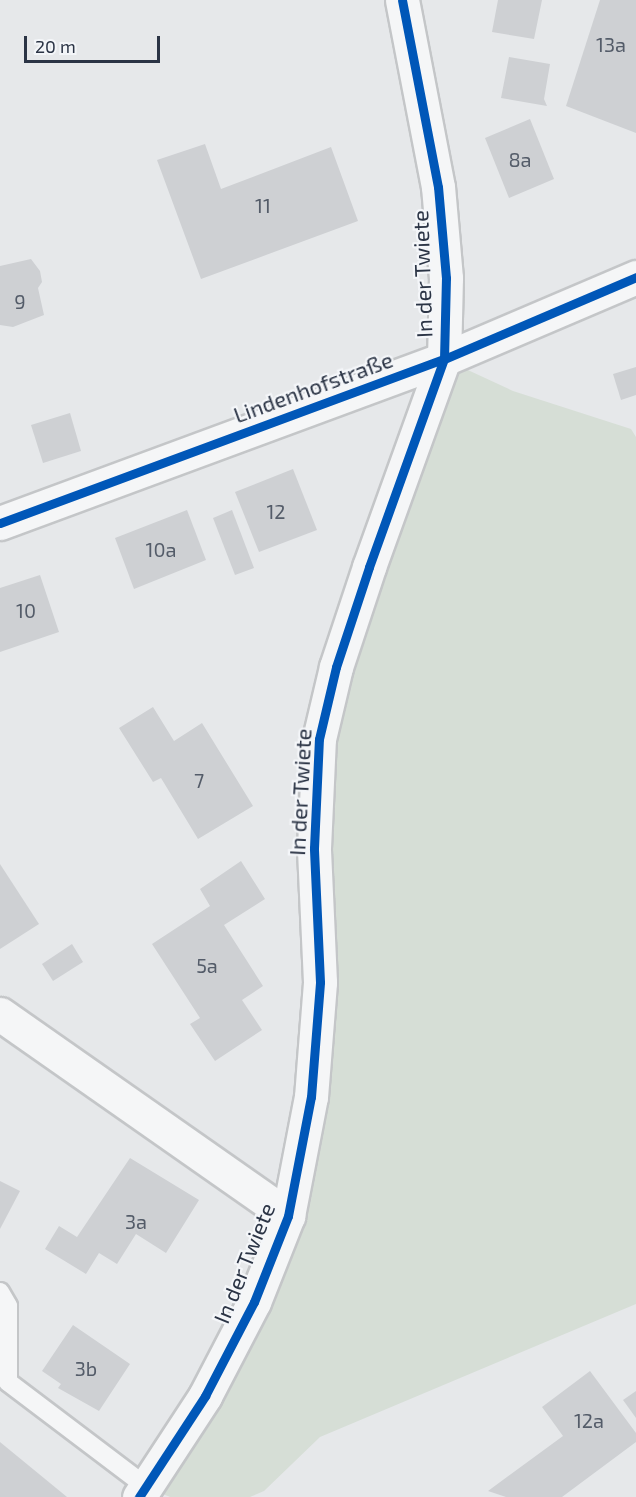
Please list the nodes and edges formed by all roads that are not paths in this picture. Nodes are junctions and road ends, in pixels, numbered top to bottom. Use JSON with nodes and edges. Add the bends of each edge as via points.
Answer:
{"nodes":[{"id":1,"x":402,"y":0,"type":"edge"},
{"id":2,"x":636,"y":277,"type":"edge"},
{"id":3,"x":444,"y":359,"type":"junction"},
{"id":4,"x":0,"y":523,"type":"edge"},
{"id":5,"x":0,"y":1014,"type":"edge"},
{"id":6,"x":288,"y":1216,"type":"junction"},
{"id":7,"x":0,"y":1292,"type":"edge"},
{"id":8,"x":143,"y":1492,"type":"edge"}],
"edges":[{"from":1,"to":3,"type":"street","name":"In der Twiete","via":[[438,187],[446,278]]},
{"from":2,"to":3,"type":"street","name":"Lindenhofstraße"},
{"from":3,"to":4,"type":"street","name":"Lindenhofstraße"},
{"from":3,"to":6,"type":"street","name":"In der Twiete","via":[[336,667],[319,739],[314,848],[320,982],[311,1097]]},
{"from":5,"to":6,"type":"street","name":"In der Twiete"},
{"from":6,"to":8,"type":"street","name":"In der Twiete","via":[[249,1313],[205,1396]]},
{"from":7,"to":8,"type":"lane","via":[[8,1305],[8,1382]]}]}
